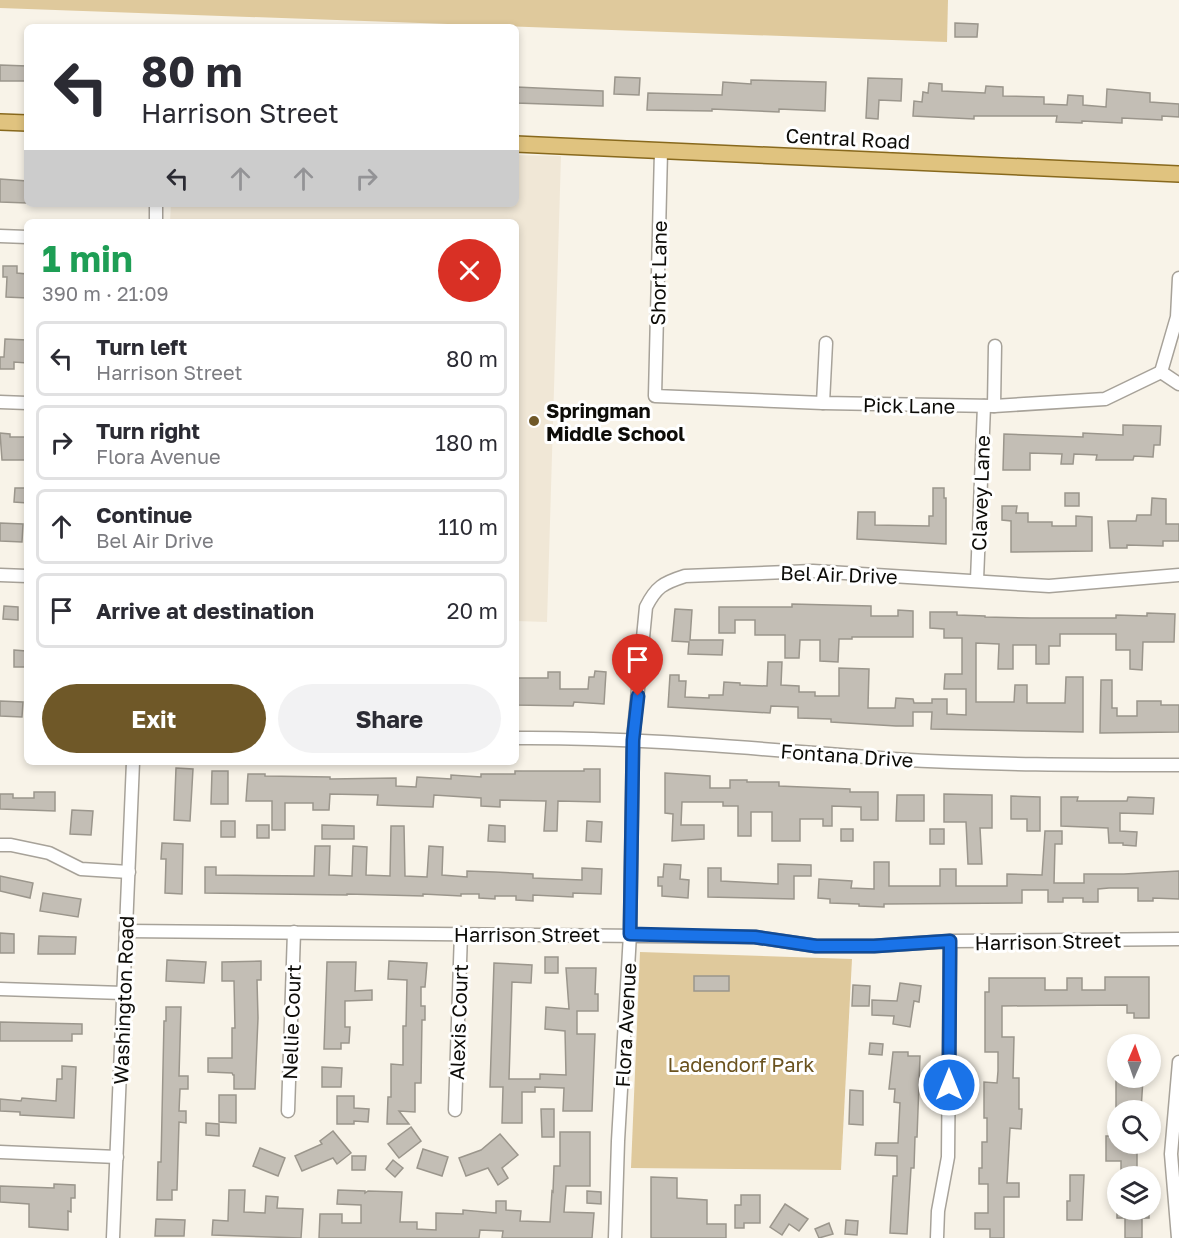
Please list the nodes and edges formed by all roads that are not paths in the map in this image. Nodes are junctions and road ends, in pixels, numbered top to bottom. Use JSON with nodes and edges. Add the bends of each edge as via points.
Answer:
{"nodes":[{"id":1,"x":0,"y":122,"type":"edge"},
{"id":2,"x":24,"y":123,"type":"edge"},
{"id":3,"x":519,"y":144,"type":"edge"},
{"id":4,"x":661,"y":151,"type":"junction"},
{"id":5,"x":1179,"y":174,"type":"edge"},
{"id":6,"x":0,"y":236,"type":"edge"},
{"id":7,"x":24,"y":237,"type":"edge"},
{"id":8,"x":1179,"y":278,"type":"edge"},
{"id":9,"x":826,"y":343,"type":"dead end"},
{"id":10,"x":995,"y":346,"type":"dead end"},
{"id":11,"x":1161,"y":372,"type":"junction"},
{"id":12,"x":1179,"y":384,"type":"edge"},
{"id":13,"x":655,"y":396,"type":"joint"},
{"id":14,"x":0,"y":402,"type":"edge"},
{"id":15,"x":24,"y":403,"type":"edge"},
{"id":16,"x":823,"y":403,"type":"junction"},
{"id":17,"x":989,"y":406,"type":"junction"},
{"id":18,"x":0,"y":575,"type":"edge"},
{"id":19,"x":1179,"y":575,"type":"edge"},
{"id":20,"x":24,"y":576,"type":"edge"},
{"id":21,"x":977,"y":580,"type":"junction"},
{"id":22,"x":519,"y":738,"type":"edge"},
{"id":23,"x":633,"y":740,"type":"junction"},
{"id":24,"x":133,"y":765,"type":"edge"},
{"id":25,"x":1179,"y":765,"type":"edge"},
{"id":26,"x":0,"y":845,"type":"edge"},
{"id":27,"x":129,"y":872,"type":"junction"},
{"id":28,"x":126,"y":931,"type":"junction"},
{"id":29,"x":294,"y":932,"type":"junction"},
{"id":30,"x":461,"y":933,"type":"junction"},
{"id":31,"x":630,"y":934,"type":"junction"},
{"id":32,"x":1179,"y":939,"type":"edge"},
{"id":33,"x":950,"y":941,"type":"junction"},
{"id":34,"x":0,"y":989,"type":"edge"},
{"id":35,"x":123,"y":993,"type":"junction"},
{"id":36,"x":1179,"y":1062,"type":"edge"},
{"id":37,"x":455,"y":1110,"type":"dead end"},
{"id":38,"x":288,"y":1111,"type":"dead end"},
{"id":39,"x":0,"y":1152,"type":"edge"},
{"id":40,"x":117,"y":1157,"type":"junction"},
{"id":41,"x":113,"y":1238,"type":"edge"},
{"id":42,"x":615,"y":1238,"type":"edge"},
{"id":43,"x":937,"y":1238,"type":"edge"},
{"id":44,"x":1178,"y":1238,"type":"edge"}],
"edges":[{"from":1,"to":2,"type":"main road"},
{"from":3,"to":4,"type":"main road","name":"Central Road"},
{"from":4,"to":5,"type":"main road","name":"Central Road"},
{"from":4,"to":13,"type":"street","name":"Short Lane"},
{"from":6,"to":7,"type":"street"},
{"from":8,"to":11,"type":"street","via":[[1177,317]]},
{"from":9,"to":16,"type":"street"},
{"from":10,"to":17,"type":"street"},
{"from":11,"to":12,"type":"street"},
{"from":11,"to":17,"type":"street","name":"Pick Lane","via":[[1106,399]]},
{"from":13,"to":16,"type":"street","name":"Pick Lane"},
{"from":14,"to":15,"type":"street"},
{"from":16,"to":17,"type":"street","name":"Pick Lane"},
{"from":17,"to":21,"type":"street","name":"Clavey Lane"},
{"from":18,"to":20,"type":"street"},
{"from":19,"to":21,"type":"street","name":"Bel Air Drive","via":[[1048,586]]},
{"from":21,"to":23,"type":"street","name":"Bel Air Drive","via":[[813,571],[685,576],[669,581],[655,591],[646,607]]},
{"from":22,"to":23,"type":"street","name":"Fontana Drive"},
{"from":23,"to":25,"type":"street","name":"Fontana Drive","via":[[895,759]]},
{"from":23,"to":31,"type":"street","name":"Flora Avenue"},
{"from":24,"to":27,"type":"street","name":"Washington Road"},
{"from":26,"to":27,"type":"street","via":[[49,854],[81,869]]},
{"from":27,"to":28,"type":"street","name":"Washington Road"},
{"from":28,"to":29,"type":"street","name":"Harrison Street"},
{"from":28,"to":35,"type":"street","name":"Washington Road"},
{"from":29,"to":30,"type":"street","name":"Harrison Street"},
{"from":29,"to":38,"type":"street","name":"Nellie Court"},
{"from":30,"to":31,"type":"street","name":"Harrison Street"},
{"from":30,"to":37,"type":"street","name":"Alexis Court"},
{"from":31,"to":33,"type":"street","name":"Harrison Street","via":[[755,937],[816,946]]},
{"from":31,"to":42,"type":"street","name":"Flora Avenue"},
{"from":32,"to":33,"type":"street","name":"Harrison Street"},
{"from":33,"to":43,"type":"street","via":[[948,1157]]},
{"from":34,"to":35,"type":"street"},
{"from":35,"to":40,"type":"street","name":"Washington Road"},
{"from":36,"to":44,"type":"street","via":[[1171,1154]]},
{"from":39,"to":40,"type":"street"},
{"from":40,"to":41,"type":"street","name":"Washington Road"}]}
